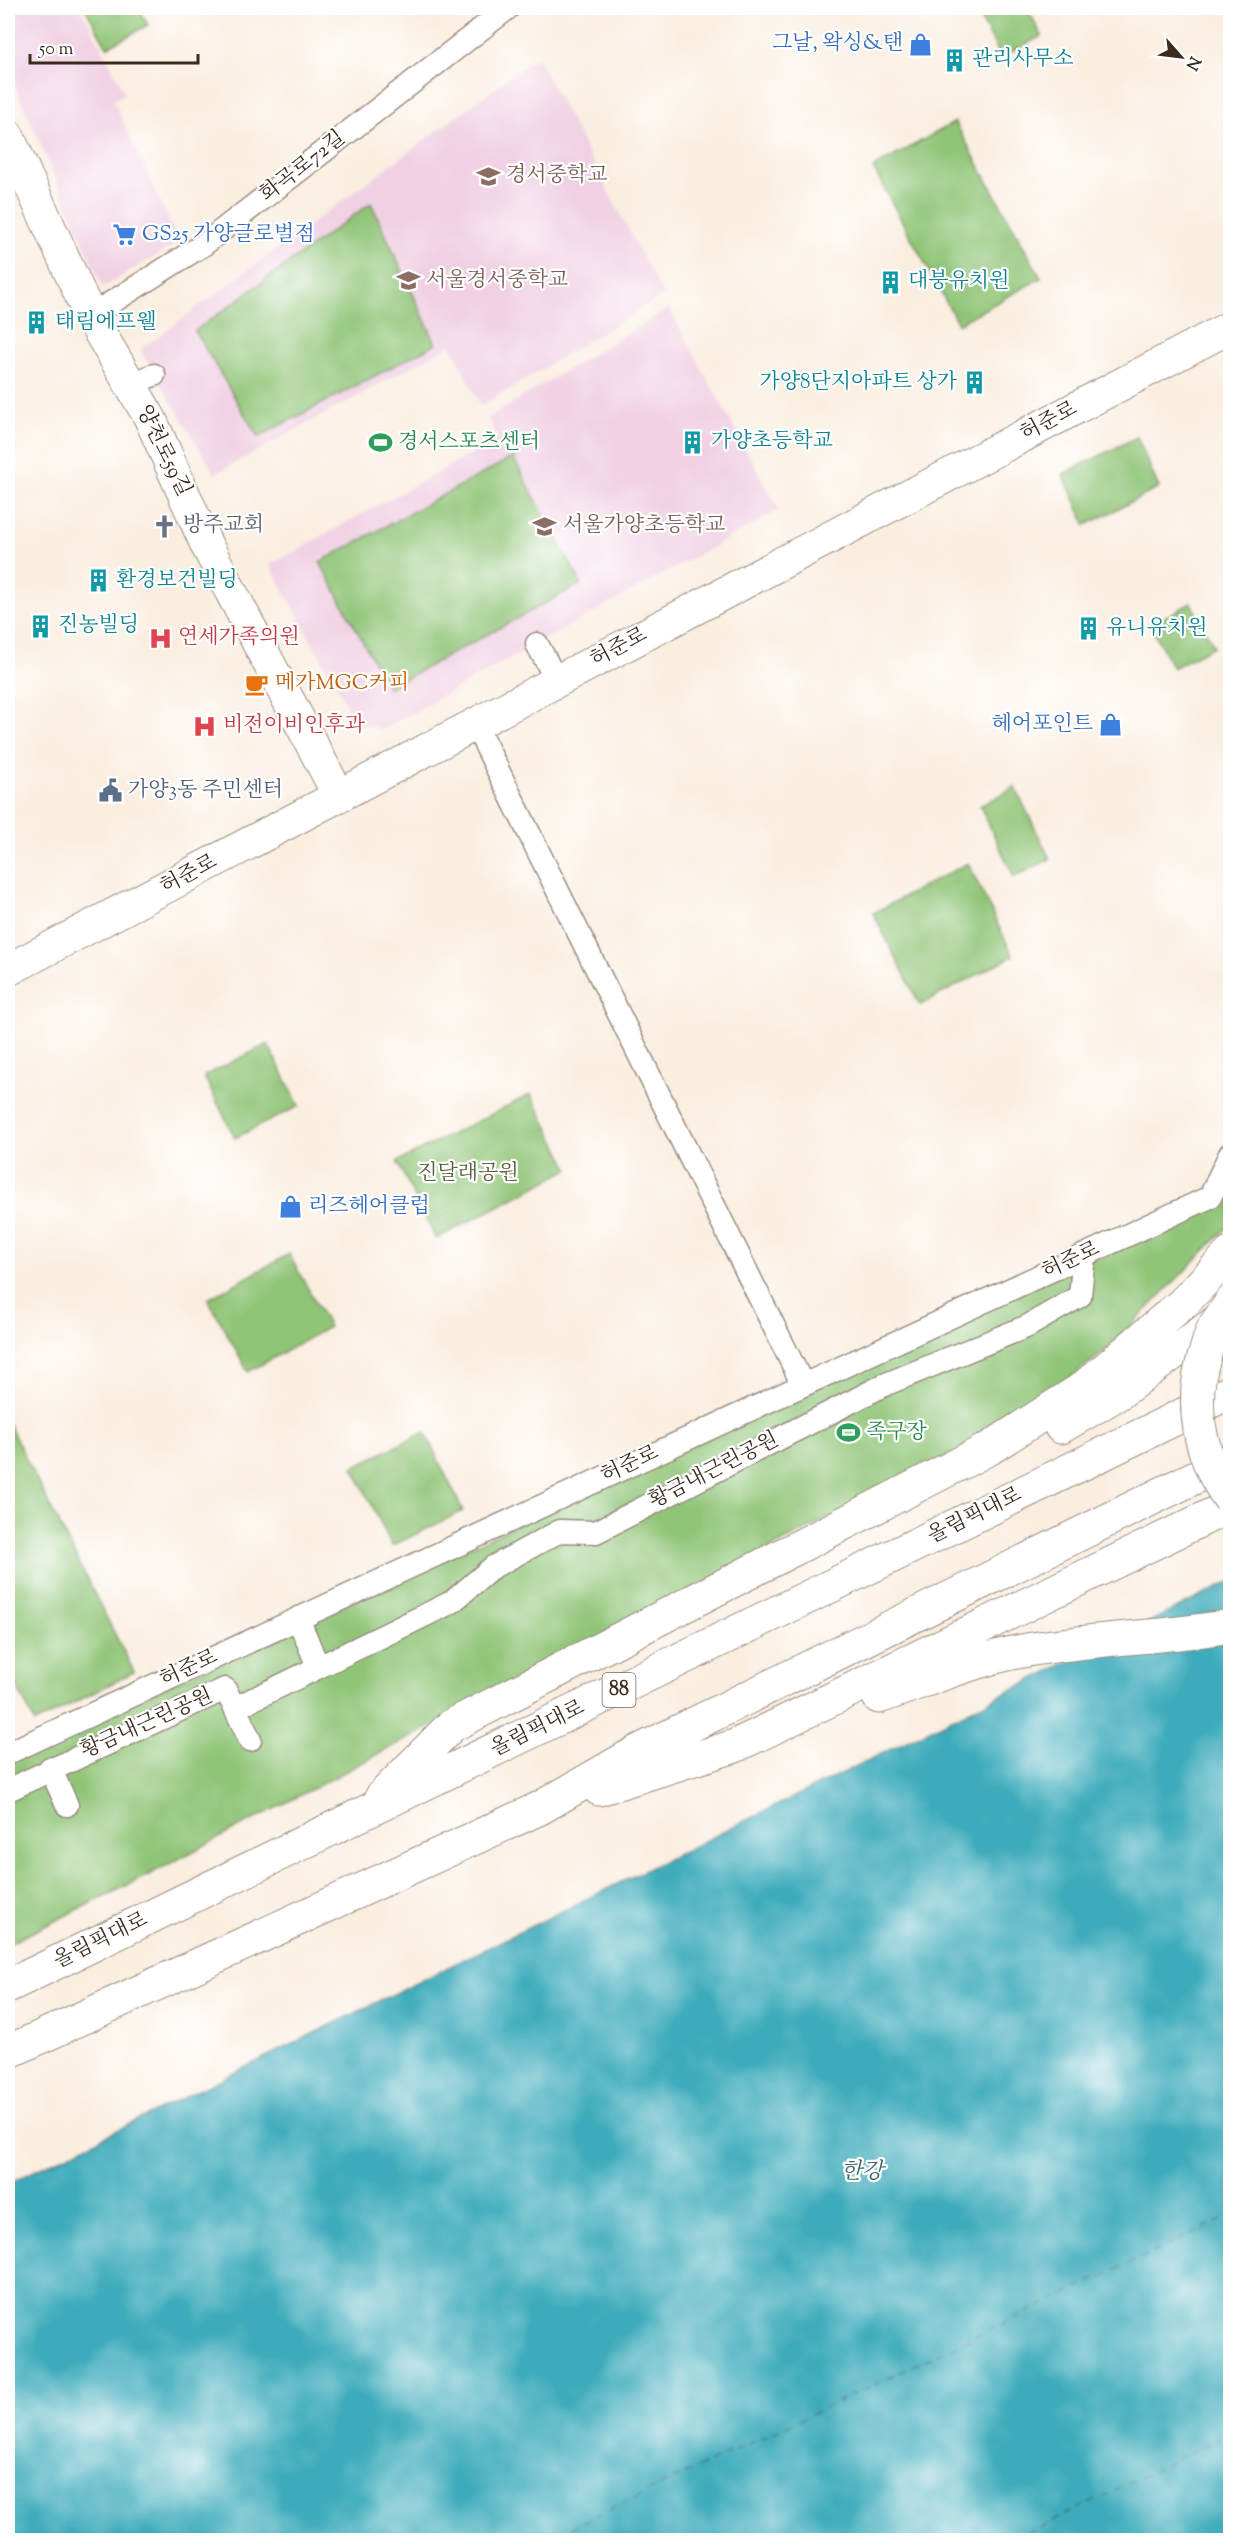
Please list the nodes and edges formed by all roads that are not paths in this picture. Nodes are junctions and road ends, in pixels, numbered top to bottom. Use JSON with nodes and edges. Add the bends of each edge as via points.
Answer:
{"nodes":[{"id":1,"x":508,"y":8,"type":"edge"},
{"id":2,"x":8,"y":136,"type":"edge"},
{"id":3,"x":90,"y":316,"type":"junction"},
{"id":4,"x":1230,"y":327,"type":"edge"},
{"id":5,"x":537,"y":644,"type":"dead end"},
{"id":6,"x":557,"y":681,"type":"junction"},
{"id":7,"x":475,"y":724,"type":"junction"},
{"id":8,"x":339,"y":796,"type":"junction"},
{"id":9,"x":8,"y":970,"type":"edge"},
{"id":10,"x":1230,"y":1154,"type":"edge"},
{"id":11,"x":1230,"y":1254,"type":"edge"},
{"id":12,"x":1084,"y":1255,"type":"junction"},
{"id":13,"x":1230,"y":1304,"type":"edge"},
{"id":14,"x":1230,"y":1311,"type":"edge"},
{"id":15,"x":803,"y":1385,"type":"junction"},
{"id":16,"x":1230,"y":1392,"type":"edge"},
{"id":17,"x":1230,"y":1460,"type":"edge"},
{"id":18,"x":1230,"y":1499,"type":"edge"},
{"id":19,"x":885,"y":1503,"type":"junction"},
{"id":20,"x":1230,"y":1506,"type":"edge"},
{"id":21,"x":298,"y":1618,"type":"junction"},
{"id":22,"x":1230,"y":1626,"type":"edge"},
{"id":23,"x":318,"y":1667,"type":"junction"},
{"id":24,"x":235,"y":1708,"type":"junction"},
{"id":25,"x":250,"y":1740,"type":"dead end"},
{"id":26,"x":735,"y":1746,"type":"junction"},
{"id":27,"x":8,"y":1753,"type":"edge"},
{"id":28,"x":50,"y":1768,"type":"junction"},
{"id":29,"x":8,"y":1790,"type":"edge"},
{"id":30,"x":68,"y":1797,"type":"dead end"},
{"id":31,"x":540,"y":1808,"type":"junction"},
{"id":32,"x":365,"y":1813,"type":"junction"},
{"id":33,"x":8,"y":1986,"type":"edge"},
{"id":34,"x":8,"y":2052,"type":"edge"}],
"edges":[{"from":1,"to":3,"type":"street","name":"화곡로72길","via":[[203,244]]},
{"from":2,"to":3,"type":"street","name":"양천로59길"},
{"from":3,"to":8,"type":"street","name":"양천로59길","via":[[141,380],[150,418],[207,546]]},
{"from":4,"to":6,"type":"street","name":"허준로"},
{"from":5,"to":6,"type":"street"},
{"from":6,"to":7,"type":"street","name":"허준로"},
{"from":7,"to":8,"type":"street","name":"허준로"},
{"from":7,"to":15,"type":"street"},
{"from":8,"to":9,"type":"street","name":"허준로"},
{"from":10,"to":12,"type":"street","name":"허준로","via":[[1210,1197]]},
{"from":11,"to":19,"type":"highway","via":[[1183,1303],[1083,1388],[990,1448]]},
{"from":12,"to":15,"type":"street","name":"허준로"},
{"from":12,"to":23,"type":"street","name":"황금내근린공원","via":[[1080,1296],[1028,1326],[884,1385],[596,1532],[560,1531],[493,1568],[452,1602]]},
{"from":13,"to":18,"type":"highway","bridge":true,"via":[[1213,1329],[1201,1367],[1197,1404],[1203,1446],[1216,1480]]},
{"from":14,"to":19,"type":"highway","via":[[1119,1393],[1042,1438],[951,1486]]},
{"from":15,"to":21,"type":"street","name":"허준로"},
{"from":16,"to":32,"type":"highway","name":"올림픽대로","number":"88"},
{"from":17,"to":31,"type":"highway","via":[[637,1752]]},
{"from":19,"to":32,"type":"highway","via":[[451,1726]]},
{"from":20,"to":26,"type":"highway"},
{"from":21,"to":23,"type":"street"},
{"from":21,"to":27,"type":"street","name":"허준로"},
{"from":22,"to":26,"type":"highway","via":[[1019,1652],[949,1672]]},
{"from":23,"to":24,"type":"street","name":"황금내근린공원"},
{"from":24,"to":25,"type":"street","name":"황금내근린공원"},
{"from":24,"to":28,"type":"street","name":"황금내근린공원","via":[[225,1689]]},
{"from":26,"to":31,"type":"highway"},
{"from":28,"to":29,"type":"street","name":"황금내근린공원"},
{"from":28,"to":30,"type":"street"},
{"from":31,"to":34,"type":"highway"},
{"from":32,"to":33,"type":"highway","name":"올림픽대로","number":"88"}]}
